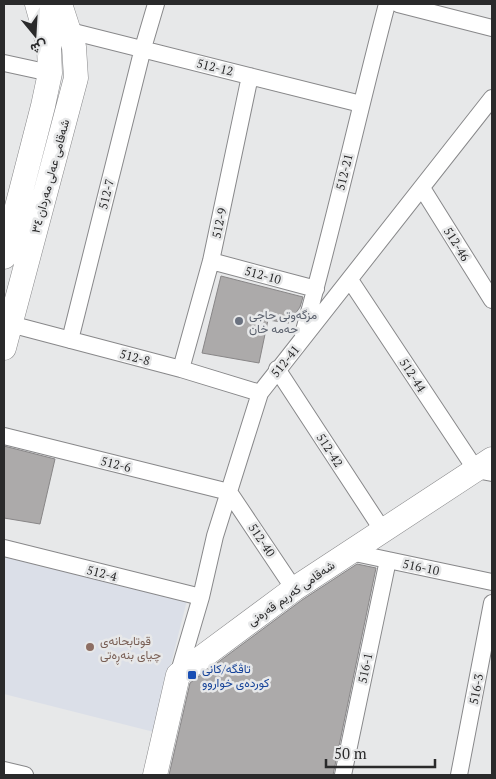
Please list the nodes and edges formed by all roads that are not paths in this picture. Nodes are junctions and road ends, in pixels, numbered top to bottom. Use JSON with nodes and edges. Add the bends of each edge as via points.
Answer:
{"nodes":[{"id":1,"x":37,"y":4,"type":"edge"},
{"id":2,"x":60,"y":4,"type":"edge"},
{"id":3,"x":156,"y":4,"type":"edge"},
{"id":4,"x":387,"y":4,"type":"edge"},
{"id":5,"x":398,"y":4,"type":"edge"},
{"id":6,"x":492,"y":28,"type":"edge"},
{"id":7,"x":70,"y":31,"type":"junction"},
{"id":8,"x":143,"y":48,"type":"junction"},
{"id":9,"x":4,"y":63,"type":"edge"},
{"id":10,"x":50,"y":73,"type":"junction"},
{"id":11,"x":250,"y":76,"type":"junction"},
{"id":12,"x":492,"y":98,"type":"edge"},
{"id":13,"x":361,"y":104,"type":"junction"},
{"id":14,"x":422,"y":188,"type":"junction"},
{"id":15,"x":4,"y":257,"type":"edge"},
{"id":16,"x":211,"y":261,"type":"junction"},
{"id":17,"x":350,"y":280,"type":"junction"},
{"id":18,"x":316,"y":289,"type":"junction"},
{"id":19,"x":492,"y":300,"type":"edge"},
{"id":20,"x":10,"y":324,"type":"junction"},
{"id":21,"x":70,"y":340,"type":"junction"},
{"id":22,"x":301,"y":341,"type":"junction"},
{"id":23,"x":4,"y":348,"type":"edge"},
{"id":24,"x":181,"y":369,"type":"junction"},
{"id":25,"x":277,"y":369,"type":"junction"},
{"id":26,"x":260,"y":393,"type":"junction"},
{"id":27,"x":4,"y":436,"type":"edge"},
{"id":28,"x":487,"y":467,"type":"edge"},
{"id":29,"x":229,"y":492,"type":"junction"},
{"id":30,"x":383,"y":531,"type":"junction"},
{"id":31,"x":4,"y":548,"type":"edge"},
{"id":32,"x":350,"y":552,"type":"junction"},
{"id":33,"x":388,"y":560,"type":"junction"},
{"id":34,"x":492,"y":582,"type":"edge"},
{"id":35,"x":294,"y":589,"type":"junction"},
{"id":36,"x":201,"y":597,"type":"junction"},
{"id":37,"x":492,"y":603,"type":"edge"},
{"id":38,"x":178,"y":675,"type":"junction"},
{"id":39,"x":4,"y":770,"type":"edge"},
{"id":40,"x":25,"y":775,"type":"edge"},
{"id":41,"x":155,"y":775,"type":"edge"},
{"id":42,"x":343,"y":775,"type":"edge"},
{"id":43,"x":459,"y":775,"type":"edge"}],
"edges":[{"from":1,"to":10,"type":"main road","name":"شەقامی عەلی مەردان ٣٤","via":[[49,47]]},
{"from":2,"to":7,"type":"main road","name":"شەقامی عەلی مەردان ٣٤"},
{"from":3,"to":8,"type":"street","name":"512-7"},
{"from":4,"to":13,"type":"street","name":"512-21"},
{"from":5,"to":6,"type":"street"},
{"from":7,"to":8,"type":"street","name":"512-12"},
{"from":7,"to":20,"type":"main road","name":"شەقامی عەلی مەردان ٣٤","via":[[76,65],[74,84]]},
{"from":8,"to":11,"type":"street","name":"512-12"},
{"from":8,"to":21,"type":"street","name":"512-7"},
{"from":9,"to":10,"type":"street"},
{"from":10,"to":15,"type":"main road","name":"شەقامی عەلی مەردان ٣٤"},
{"from":11,"to":13,"type":"street","name":"512-12"},
{"from":11,"to":16,"type":"street","name":"512-9"},
{"from":12,"to":14,"type":"street","name":"512-41"},
{"from":13,"to":18,"type":"street","name":"512-21"},
{"from":14,"to":17,"type":"street","name":"512-41"},
{"from":14,"to":19,"type":"street","name":"512-46"},
{"from":16,"to":18,"type":"street","name":"512-10"},
{"from":16,"to":24,"type":"street","name":"512-9"},
{"from":17,"to":22,"type":"street","name":"512-41"},
{"from":17,"to":28,"type":"street","name":"512-44"},
{"from":18,"to":22,"type":"street","name":"512-21"},
{"from":20,"to":21,"type":"street","name":"512-8"},
{"from":20,"to":23,"type":"main road","name":"شەقامی عەلی مەردان ٣٤"},
{"from":21,"to":24,"type":"street","name":"512-8"},
{"from":22,"to":25,"type":"street","name":"512-41"},
{"from":24,"to":26,"type":"street","name":"512-8"},
{"from":25,"to":26,"type":"street","name":"512-41"},
{"from":25,"to":30,"type":"street","name":"512-42"},
{"from":26,"to":29,"type":"street","name":"512-41"},
{"from":27,"to":29,"type":"street","name":"512-6"},
{"from":28,"to":30,"type":"main road","name":"شەقامی کەریم قەرەنی"},
{"from":29,"to":35,"type":"street","name":"512-40"},
{"from":29,"to":36,"type":"street","name":"512-41"},
{"from":30,"to":32,"type":"main road","name":"شەقامی کەریم قەرەنی"},
{"from":31,"to":36,"type":"street","name":"512-4"},
{"from":32,"to":33,"type":"street","name":"516-10"},
{"from":32,"to":35,"type":"main road","name":"شەقامی کەریم قەرەنی"},
{"from":33,"to":34,"type":"street","name":"516-10"},
{"from":33,"to":42,"type":"street","name":"516-1"},
{"from":35,"to":38,"type":"main road","name":"شەقامی کەریم قەرەنی"},
{"from":36,"to":38,"type":"street","name":"512-41"},
{"from":37,"to":43,"type":"street","name":"516-3"},
{"from":38,"to":41,"type":"main road"},
{"from":39,"to":40,"type":"street"}]}
